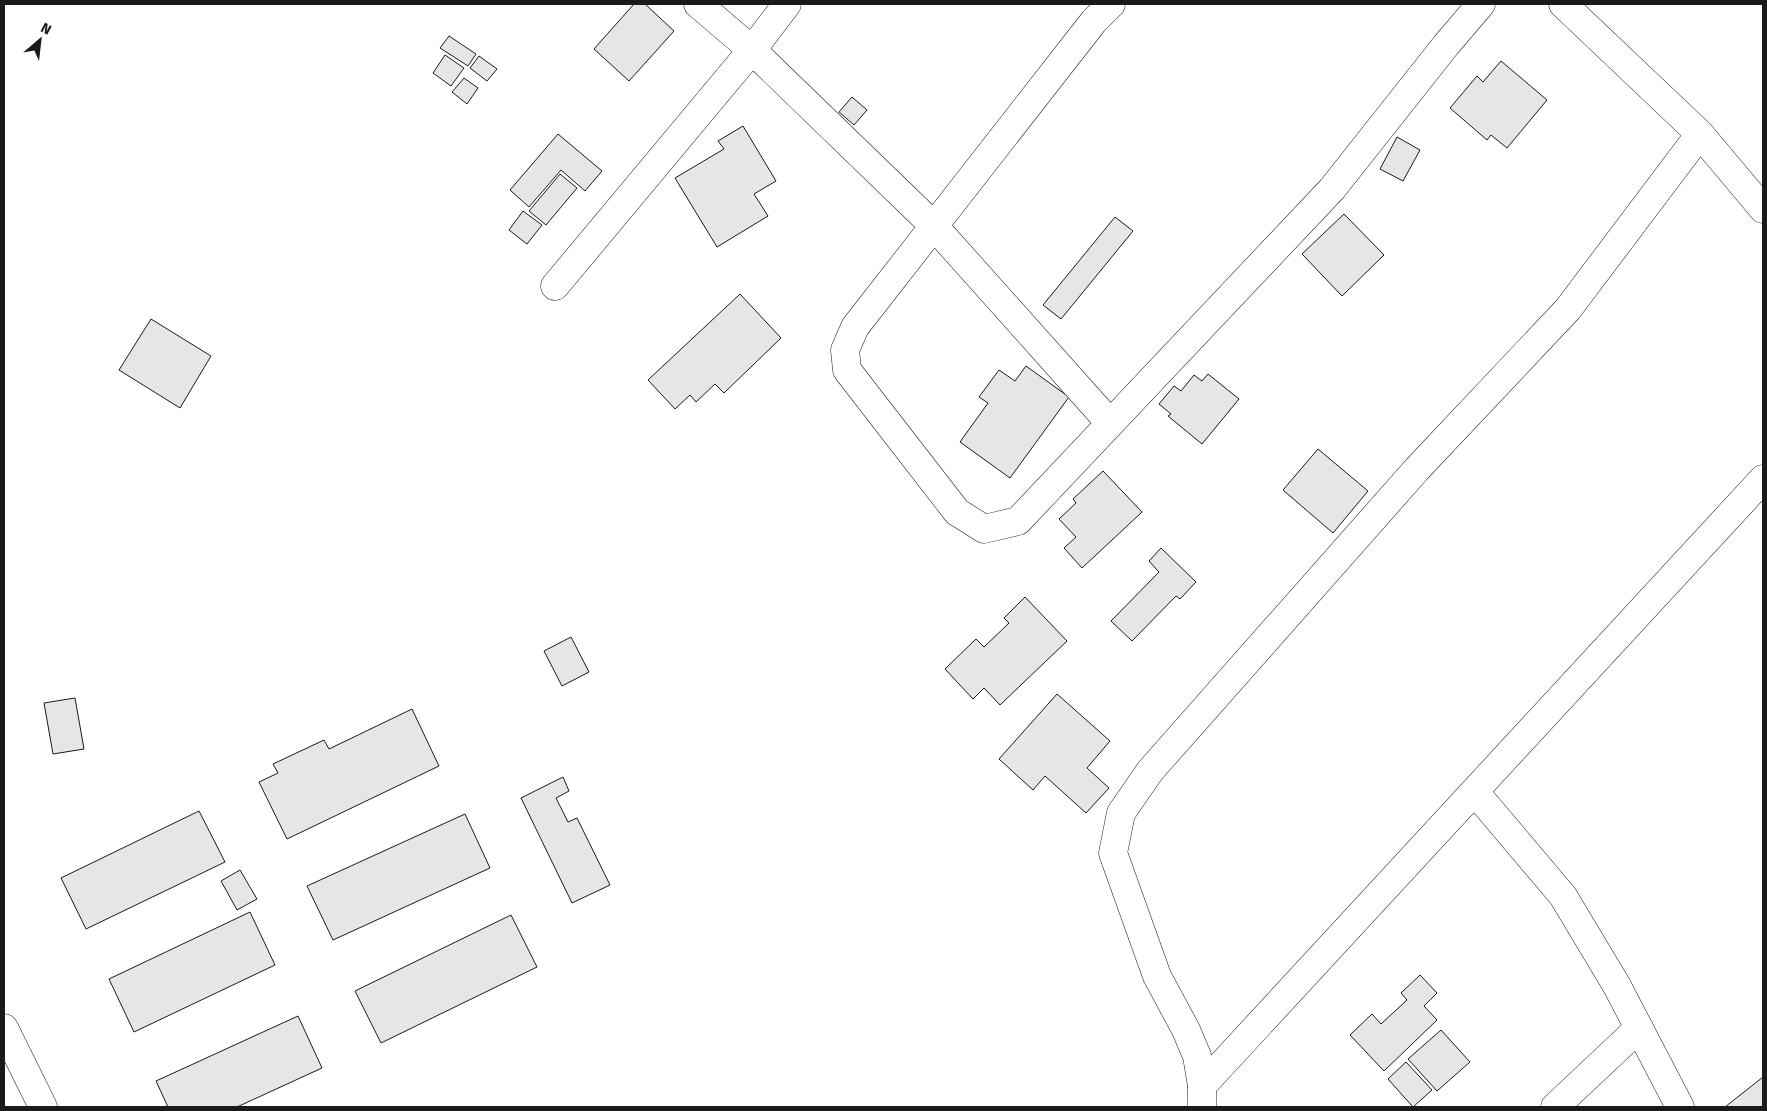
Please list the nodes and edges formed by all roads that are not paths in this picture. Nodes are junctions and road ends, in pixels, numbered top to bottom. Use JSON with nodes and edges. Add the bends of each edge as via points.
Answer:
{"nodes":[{"id":1,"x":698,"y":4,"type":"edge"},
{"id":2,"x":787,"y":4,"type":"edge"},
{"id":3,"x":1111,"y":4,"type":"edge"},
{"id":4,"x":1481,"y":4,"type":"edge"},
{"id":5,"x":1563,"y":4,"type":"edge"},
{"id":6,"x":752,"y":50,"type":"junction"},
{"id":7,"x":1700,"y":134,"type":"junction"},
{"id":8,"x":1763,"y":209,"type":"edge"},
{"id":9,"x":934,"y":226,"type":"junction"},
{"id":10,"x":555,"y":286,"type":"dead end"},
{"id":11,"x":1110,"y":424,"type":"junction"},
{"id":12,"x":1763,"y":479,"type":"edge"},
{"id":13,"x":1475,"y":792,"type":"junction"},
{"id":14,"x":4,"y":1028,"type":"edge"},
{"id":15,"x":1639,"y":1028,"type":"junction"},
{"id":16,"x":1202,"y":1096,"type":"edge"},
{"id":17,"x":43,"y":1107,"type":"edge"},
{"id":18,"x":1555,"y":1107,"type":"edge"},
{"id":19,"x":1680,"y":1107,"type":"edge"}],
"edges":[{"from":1,"to":6,"type":"street"},
{"from":2,"to":6,"type":"street"},
{"from":3,"to":9,"type":"street","via":[[1094,21]]},
{"from":4,"to":11,"type":"street","via":[[1332,189]]},
{"from":5,"to":7,"type":"street"},
{"from":6,"to":9,"type":"street"},
{"from":6,"to":10,"type":"street"},
{"from":7,"to":8,"type":"street"},
{"from":7,"to":16,"type":"street","via":[[1568,308],[1417,469],[1150,771],[1121,813],[1113,853],[1157,976],[1197,1056]]},
{"from":9,"to":11,"type":"street"},
{"from":9,"to":11,"type":"street","via":[[855,327],[845,350],[847,370],[957,512],[984,530],[1018,521]]},
{"from":12,"to":13,"type":"street"},
{"from":13,"to":15,"type":"street","via":[[1563,896]]},
{"from":13,"to":16,"type":"street"},
{"from":14,"to":17,"type":"street"},
{"from":15,"to":18,"type":"street"},
{"from":15,"to":19,"type":"street"}]}
